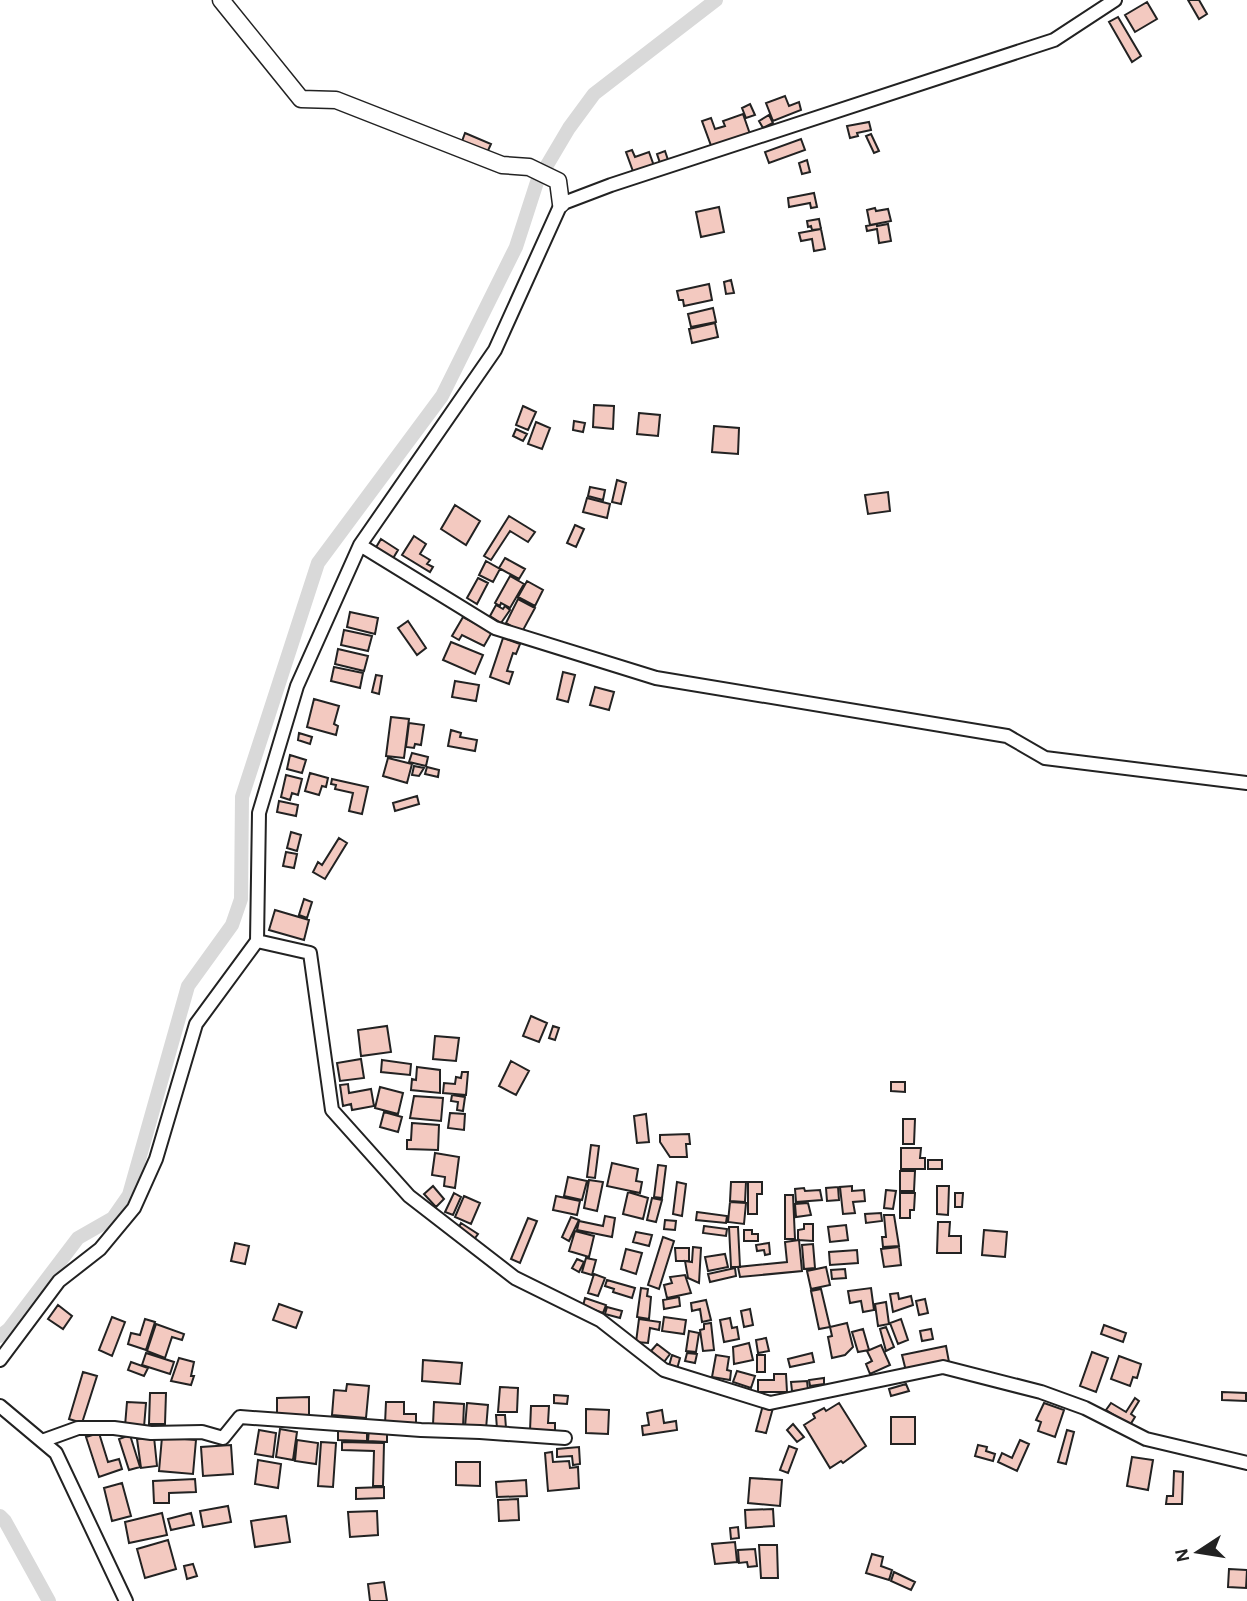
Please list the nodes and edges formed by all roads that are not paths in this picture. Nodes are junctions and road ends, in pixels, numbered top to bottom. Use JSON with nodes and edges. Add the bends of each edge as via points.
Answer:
{"nodes":[{"id":1,"x":221,"y":0,"type":"edge"},
{"id":2,"x":1115,"y":0,"type":"edge"},
{"id":3,"x":561,"y":204,"type":"junction"},
{"id":4,"x":360,"y":545,"type":"junction"},
{"id":5,"x":1247,"y":783,"type":"edge"},
{"id":6,"x":257,"y":941,"type":"junction"},
{"id":7,"x":0,"y":1360,"type":"edge"},
{"id":8,"x":0,"y":1406,"type":"edge"},
{"id":9,"x":565,"y":1438,"type":"dead end"},
{"id":10,"x":42,"y":1441,"type":"junction"},
{"id":11,"x":1247,"y":1463,"type":"edge"},
{"id":12,"x":126,"y":1601,"type":"edge"}],
"edges":[{"from":1,"to":3,"type":"street","via":[[301,99],[336,100],[502,166],[529,167],[558,181]]},
{"from":2,"to":3,"type":"street","via":[[1054,40]]},
{"from":3,"to":4,"type":"street","via":[[495,350]]},
{"from":4,"to":5,"type":"street","via":[[495,628],[656,678],[1007,736],[1045,758]]},
{"from":4,"to":6,"type":"street","via":[[296,686],[259,813]]},
{"from":6,"to":7,"type":"street","via":[[196,1024],[156,1159],[134,1208],[100,1249],[59,1280]]},
{"from":6,"to":11,"type":"street","via":[[310,953],[332,1110],[409,1196],[515,1278],[600,1320],[664,1370],[770,1404],[943,1367],[1041,1392],[1146,1439]]},
{"from":8,"to":10,"type":"street"},
{"from":9,"to":10,"type":"street","via":[[240,1417],[223,1438],[202,1432],[78,1428]]},
{"from":10,"to":12,"type":"street","via":[[56,1453]]}]}
